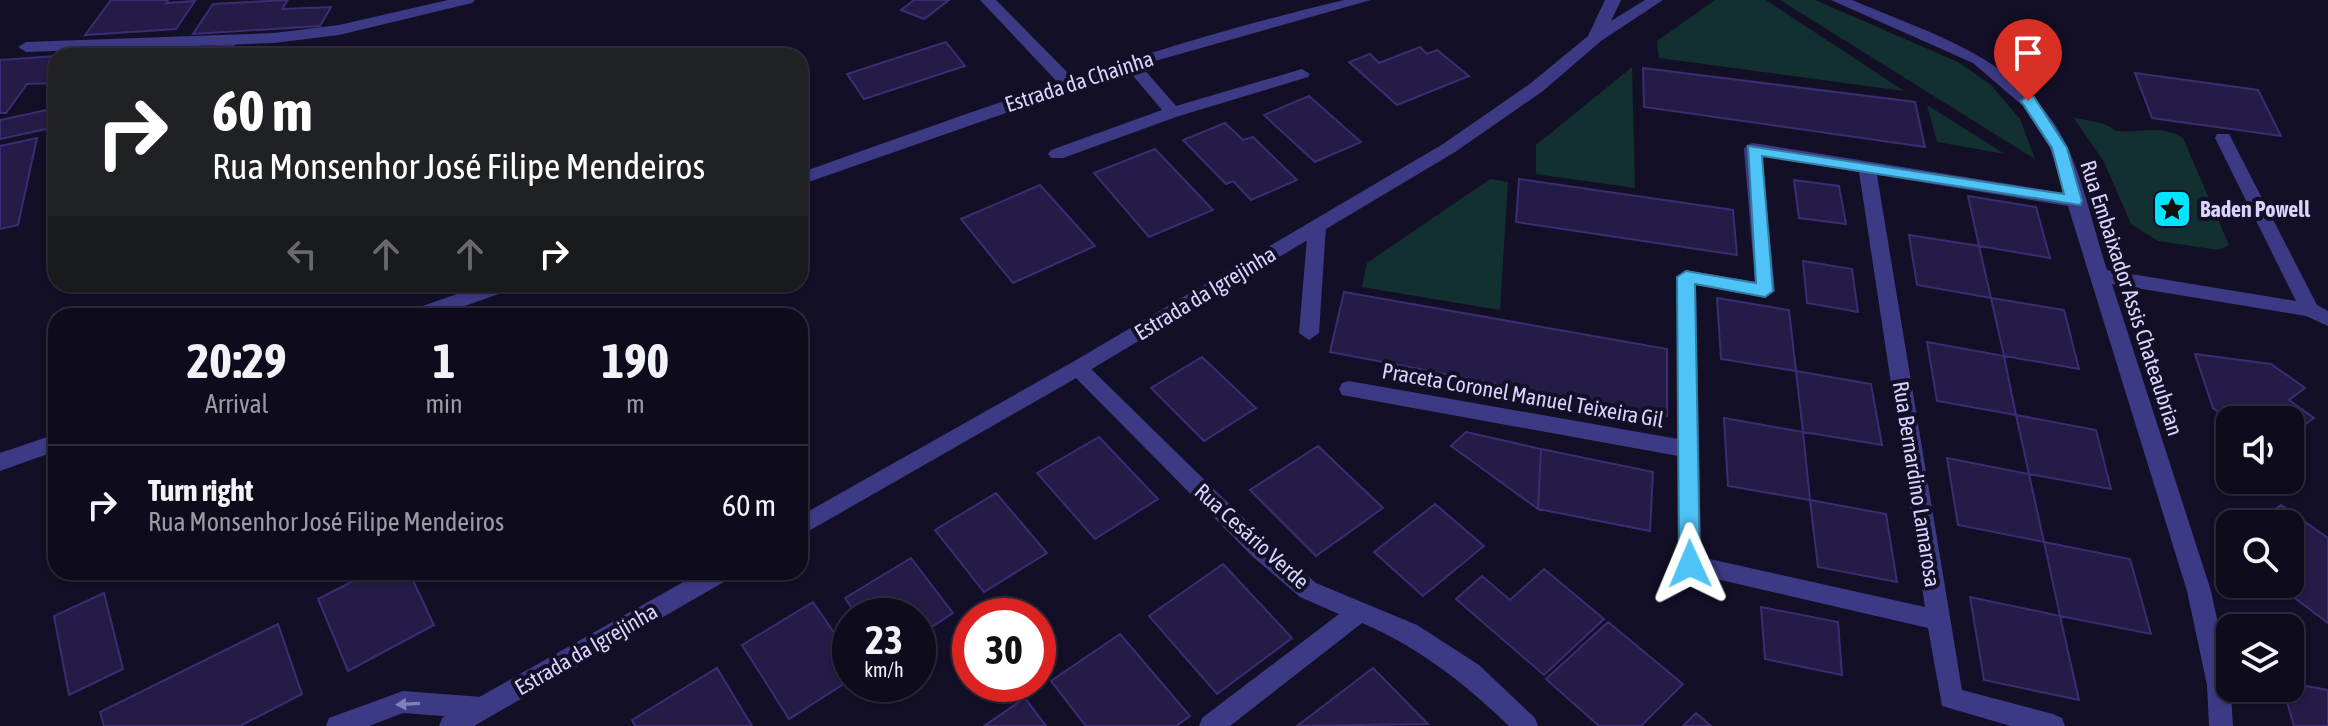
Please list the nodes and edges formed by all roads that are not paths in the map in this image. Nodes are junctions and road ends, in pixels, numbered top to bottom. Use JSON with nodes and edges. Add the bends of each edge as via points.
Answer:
{"nodes":[{"id":1,"x":467,"y":0,"type":"edge"},
{"id":2,"x":988,"y":0,"type":"edge"},
{"id":3,"x":1363,"y":0,"type":"edge"},
{"id":4,"x":1613,"y":0,"type":"edge"},
{"id":5,"x":1655,"y":0,"type":"edge"},
{"id":6,"x":1839,"y":0,"type":"edge"},
{"id":7,"x":1595,"y":38,"type":"junction"},
{"id":8,"x":26,"y":47,"type":"dead end"},
{"id":9,"x":1131,"y":64,"type":"junction"},
{"id":10,"x":1302,"y":74,"type":"dead end"},
{"id":11,"x":1068,"y":83,"type":"junction"},
{"id":12,"x":1173,"y":112,"type":"junction"},
{"id":13,"x":2223,"y":138,"type":"dead end"},
{"id":14,"x":1057,"y":154,"type":"dead end"},
{"id":15,"x":1867,"y":167,"type":"junction"},
{"id":16,"x":808,"y":176,"type":"edge"},
{"id":17,"x":2074,"y":201,"type":"junction"},
{"id":18,"x":1317,"y":226,"type":"junction"},
{"id":19,"x":2101,"y":276,"type":"junction"},
{"id":20,"x":483,"y":292,"type":"edge"},
{"id":21,"x":438,"y":308,"type":"edge"},
{"id":22,"x":2319,"y":315,"type":"edge"},
{"id":23,"x":1309,"y":333,"type":"dead end"},
{"id":24,"x":1078,"y":368,"type":"junction"},
{"id":25,"x":1349,"y":389,"type":"dead end"},
{"id":26,"x":48,"y":445,"type":"edge"},
{"id":27,"x":1688,"y":449,"type":"junction"},
{"id":28,"x":0,"y":462,"type":"edge"},
{"id":29,"x":808,"y":522,"type":"edge"},
{"id":30,"x":707,"y":580,"type":"edge"},
{"id":31,"x":1358,"y":613,"type":"junction"},
{"id":32,"x":1939,"y":620,"type":"junction"},
{"id":33,"x":482,"y":708,"type":"junction"},
{"id":34,"x":338,"y":726,"type":"edge"},
{"id":35,"x":451,"y":726,"type":"edge"},
{"id":36,"x":1211,"y":726,"type":"edge"},
{"id":37,"x":1526,"y":726,"type":"edge"},
{"id":38,"x":2053,"y":726,"type":"edge"},
{"id":39,"x":2221,"y":726,"type":"edge"}],
"edges":[{"from":1,"to":8,"type":"street","via":[[339,30],[274,38]]},
{"from":2,"to":11,"type":"street"},
{"from":3,"to":9,"type":"street","name":"Estrada da Chainha"},
{"from":4,"to":7,"type":"street"},
{"from":5,"to":7,"type":"street","name":"Estrada da Igrejinha"},
{"from":6,"to":17,"type":"street","name":"Rua Embaixador Assis Chateaubrian","via":[[1979,60],[2028,101],[2059,148]]},
{"from":7,"to":18,"type":"street","name":"Estrada da Igrejinha","via":[[1537,87],[1449,148]]},
{"from":9,"to":11,"type":"street","name":"Estrada da Chainha"},
{"from":9,"to":12,"type":"street"},
{"from":10,"to":12,"type":"street"},
{"from":11,"to":16,"type":"street","name":"Estrada da Chainha"},
{"from":12,"to":14,"type":"street"},
{"from":13,"to":22,"type":"street"},
{"from":15,"to":17,"type":"street"},
{"from":15,"to":27,"type":"street","via":[[1753,149],[1765,291],[1686,277]]},
{"from":15,"to":32,"type":"street","name":"Rua Bernardino Lamarosa"},
{"from":17,"to":19,"type":"street","name":"Rua Embaixador Assis Chateaubrian"},
{"from":18,"to":23,"type":"street"},
{"from":18,"to":24,"type":"street","name":"Estrada da Igrejinha"},
{"from":19,"to":22,"type":"street"},
{"from":19,"to":39,"type":"street","name":"Rua Embaixador Assis Chateaubrian","via":[[2199,591],[2219,685]]},
{"from":20,"to":21,"type":"street"},
{"from":24,"to":29,"type":"street","name":"Estrada da Igrejinha"},
{"from":24,"to":31,"type":"street","name":"Rua Cesário Verde","via":[[1260,549],[1308,590]]},
{"from":25,"to":27,"type":"street","name":"Praceta Coronel Manuel Teixeira Gil"},
{"from":26,"to":28,"type":"street"},
{"from":27,"to":32,"type":"street","via":[[1690,564]]},
{"from":30,"to":33,"type":"street","name":"Estrada da Igrejinha"},
{"from":31,"to":36,"type":"street"},
{"from":31,"to":37,"type":"street","name":"Rua Cesário Verde","via":[[1409,632],[1470,673]]},
{"from":32,"to":38,"type":"street","name":"Rua Bernardino Lamarosa","via":[[1951,698]]},
{"from":33,"to":34,"type":"street","one_way":true,"via":[[403,702]]},
{"from":33,"to":35,"type":"street","name":"Estrada da Igrejinha"}]}
